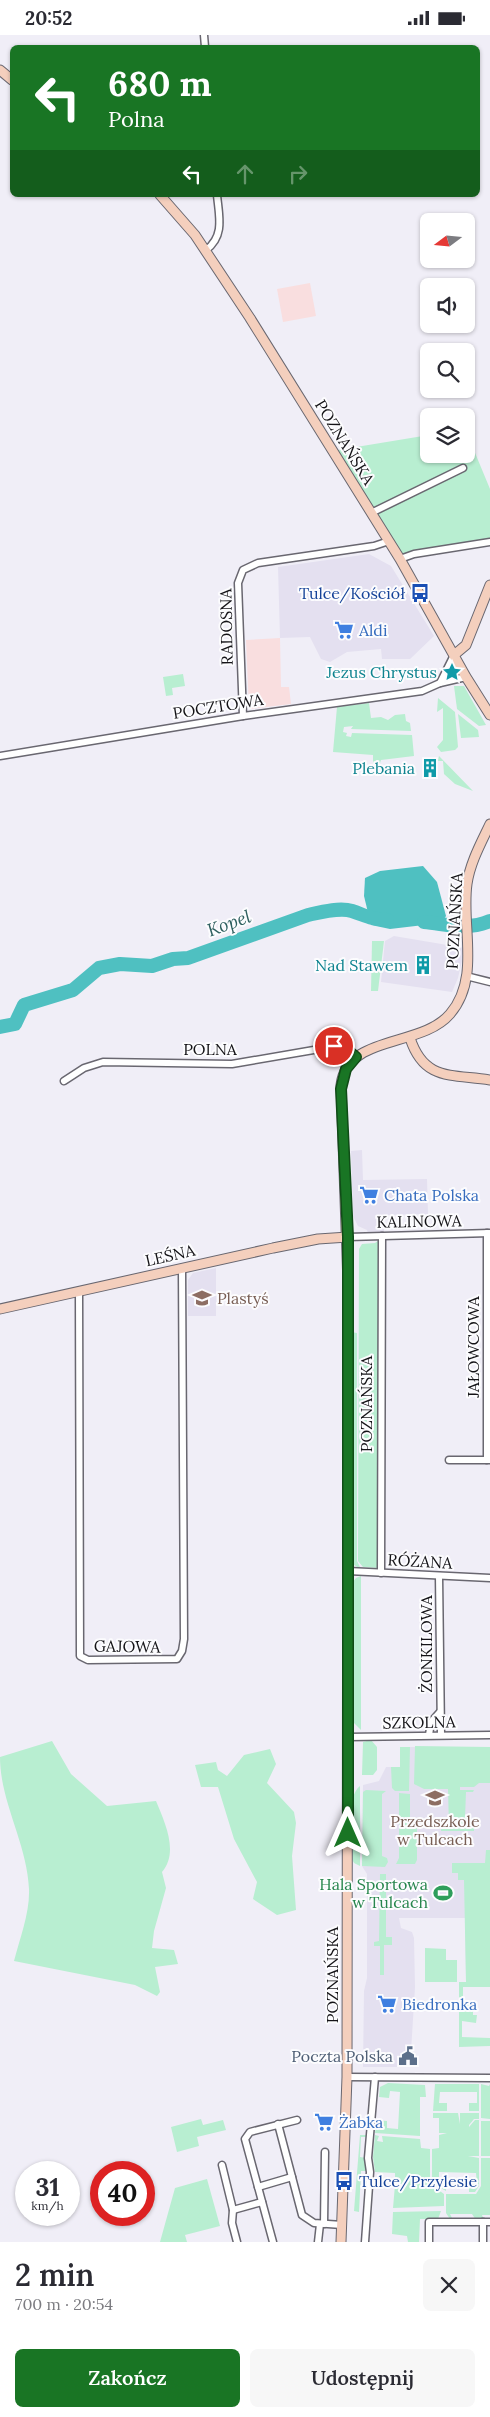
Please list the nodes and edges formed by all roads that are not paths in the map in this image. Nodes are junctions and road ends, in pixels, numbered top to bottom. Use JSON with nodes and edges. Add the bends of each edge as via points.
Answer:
{"nodes":[{"id":1,"x":0,"y":70,"type":"edge"},
{"id":2,"x":10,"y":78,"type":"edge"},
{"id":3,"x":162,"y":197,"type":"edge"},
{"id":4,"x":217,"y":197,"type":"edge"},
{"id":5,"x":206,"y":250,"type":"junction"},
{"id":6,"x":463,"y":468,"type":"dead end"},
{"id":7,"x":371,"y":513,"type":"junction"},
{"id":8,"x":389,"y":541,"type":"junction"},
{"id":9,"x":490,"y":542,"type":"edge"},
{"id":10,"x":400,"y":559,"type":"junction"},
{"id":11,"x":490,"y":585,"type":"edge"},
{"id":12,"x":454,"y":655,"type":"junction"},
{"id":13,"x":466,"y":677,"type":"junction"},
{"id":14,"x":440,"y":683,"type":"junction"},
{"id":15,"x":490,"y":715,"type":"edge"},
{"id":16,"x":243,"y":716,"type":"junction"},
{"id":17,"x":0,"y":756,"type":"edge"},
{"id":18,"x":490,"y":824,"type":"edge"},
{"id":19,"x":466,"y":976,"type":"junction"},
{"id":20,"x":490,"y":982,"type":"edge"},
{"id":21,"x":410,"y":1038,"type":"junction"},
{"id":22,"x":356,"y":1057,"type":"junction"},
{"id":23,"x":490,"y":1079,"type":"edge"},
{"id":24,"x":64,"y":1081,"type":"dead end"},
{"id":25,"x":488,"y":1233,"type":"edge"},
{"id":26,"x":382,"y":1236,"type":"junction"},
{"id":27,"x":348,"y":1237,"type":"junction"},
{"id":28,"x":182,"y":1268,"type":"junction"},
{"id":29,"x":79,"y":1291,"type":"junction"},
{"id":30,"x":0,"y":1309,"type":"edge"},
{"id":31,"x":449,"y":1460,"type":"dead end"},
{"id":32,"x":489,"y":1460,"type":"edge"},
{"id":33,"x":348,"y":1571,"type":"junction"},
{"id":34,"x":381,"y":1573,"type":"junction"},
{"id":35,"x":440,"y":1576,"type":"junction"},
{"id":36,"x":490,"y":1578,"type":"edge"},
{"id":37,"x":440,"y":1712,"type":"junction"},
{"id":38,"x":430,"y":1735,"type":"junction"},
{"id":39,"x":441,"y":1735,"type":"junction"},
{"id":40,"x":490,"y":1735,"type":"edge"},
{"id":41,"x":348,"y":1737,"type":"junction"},
{"id":42,"x":347,"y":2077,"type":"junction"},
{"id":43,"x":375,"y":2077,"type":"junction"},
{"id":44,"x":490,"y":2078,"type":"edge"},
{"id":45,"x":297,"y":2120,"type":"dead end"},
{"id":46,"x":278,"y":2124,"type":"junction"},
{"id":47,"x":325,"y":2152,"type":"dead end"},
{"id":48,"x":222,"y":2165,"type":"dead end"},
{"id":49,"x":292,"y":2177,"type":"junction"},
{"id":50,"x":258,"y":2187,"type":"junction"},
{"id":51,"x":262,"y":2202,"type":"junction"},
{"id":52,"x":233,"y":2210,"type":"junction"},
{"id":53,"x":487,"y":2222,"type":"edge"},
{"id":54,"x":322,"y":2224,"type":"junction"},
{"id":55,"x":342,"y":2225,"type":"junction"},
{"id":56,"x":237,"y":2242,"type":"edge"},
{"id":57,"x":273,"y":2242,"type":"edge"},
{"id":58,"x":318,"y":2242,"type":"edge"},
{"id":59,"x":341,"y":2242,"type":"edge"},
{"id":60,"x":365,"y":2242,"type":"edge"},
{"id":61,"x":429,"y":2242,"type":"edge"},
{"id":62,"x":484,"y":2242,"type":"edge"}],
"edges":[{"from":1,"to":2,"type":"street"},
{"from":3,"to":5,"type":"street","name":"POZNAŃSKA"},
{"from":4,"to":5,"type":"street","via":[[220,232]]},
{"from":5,"to":7,"type":"street","name":"POZNAŃSKA"},
{"from":6,"to":7,"type":"street"},
{"from":7,"to":8,"type":"street","name":"POZNAŃSKA"},
{"from":8,"to":10,"type":"street","name":"POZNAŃSKA"},
{"from":8,"to":16,"type":"street","name":"RADOSNA","via":[[258,563],[243,570],[238,583]]},
{"from":9,"to":10,"type":"street"},
{"from":10,"to":12,"type":"street","name":"POZNAŃSKA"},
{"from":11,"to":12,"type":"street","via":[[466,645]]},
{"from":12,"to":13,"type":"street","name":"POZNAŃSKA"},
{"from":12,"to":14,"type":"street"},
{"from":13,"to":14,"type":"street","name":"POCZTOWA"},
{"from":13,"to":15,"type":"street","name":"POZNAŃSKA"},
{"from":14,"to":16,"type":"street","name":"POCZTOWA","via":[[422,691]]},
{"from":16,"to":17,"type":"street","name":"POCZTOWA"},
{"from":18,"to":19,"type":"street","name":"POZNAŃSKA","via":[[469,872]]},
{"from":19,"to":20,"type":"street"},
{"from":19,"to":21,"type":"street","name":"POZNAŃSKA","via":[[452,1013],[434,1027]]},
{"from":21,"to":22,"type":"street","name":"POZNAŃSKA","via":[[371,1049]]},
{"from":21,"to":23,"type":"street","via":[[418,1059],[429,1069]]},
{"from":22,"to":24,"type":"street","name":"POLNA","via":[[344,1047],[337,1046],[232,1064],[103,1062],[84,1068]]},
{"from":22,"to":27,"type":"street","name":"POZNAŃSKA","via":[[346,1069],[341,1089]]},
{"from":25,"to":26,"type":"street","name":"KALINOWA"},
{"from":25,"to":32,"type":"street","name":"JAŁOWCOWA"},
{"from":26,"to":27,"type":"street","name":"KALINOWA"},
{"from":26,"to":34,"type":"street","name":"POZNAŃSKA"},
{"from":27,"to":28,"type":"street","name":"LEŚNA","via":[[318,1239]]},
{"from":27,"to":33,"type":"street","name":"POZNAŃSKA"},
{"from":28,"to":29,"type":"street","name":"LEŚNA"},
{"from":28,"to":29,"type":"street","name":"GAJOWA","via":[[184,1639],[182,1651],[176,1659],[88,1660],[80,1656]]},
{"from":29,"to":30,"type":"street","name":"LEŚNA"},
{"from":31,"to":32,"type":"street"},
{"from":33,"to":34,"type":"street","name":"RÓŻANA"},
{"from":33,"to":41,"type":"street","name":"POZNAŃSKA"},
{"from":34,"to":35,"type":"street","name":"RÓŻANA"},
{"from":35,"to":36,"type":"street","name":"RÓŻANA"},
{"from":35,"to":37,"type":"street","name":"ŻONKILOWA"},
{"from":37,"to":38,"type":"street","name":"ŻONKILOWA","via":[[431,1722]]},
{"from":37,"to":39,"type":"street","name":"ŻONKILOWA"},
{"from":38,"to":39,"type":"street","name":"SZKOLNA"},
{"from":38,"to":41,"type":"street","name":"SZKOLNA"},
{"from":39,"to":40,"type":"street","name":"SZKOLNA"},
{"from":41,"to":42,"type":"street","name":"POZNAŃSKA"},
{"from":42,"to":43,"type":"street"},
{"from":42,"to":55,"type":"street","name":"POZNAŃSKA"},
{"from":43,"to":44,"type":"street"},
{"from":43,"to":60,"type":"street"},
{"from":45,"to":46,"type":"street"},
{"from":46,"to":49,"type":"street"},
{"from":46,"to":50,"type":"street","via":[[246,2134]]},
{"from":47,"to":54,"type":"street"},
{"from":48,"to":52,"type":"street"},
{"from":49,"to":50,"type":"street"},
{"from":49,"to":54,"type":"street","via":[[302,2215],[306,2220]]},
{"from":50,"to":51,"type":"street"},
{"from":51,"to":52,"type":"street"},
{"from":51,"to":57,"type":"street"},
{"from":52,"to":56,"type":"street","via":[[232,2223]]},
{"from":53,"to":61,"type":"street","via":[[429,2223]]},
{"from":53,"to":62,"type":"street"},
{"from":54,"to":55,"type":"street"},
{"from":54,"to":58,"type":"street"},
{"from":55,"to":59,"type":"street","name":"POZNAŃSKA"}]}
